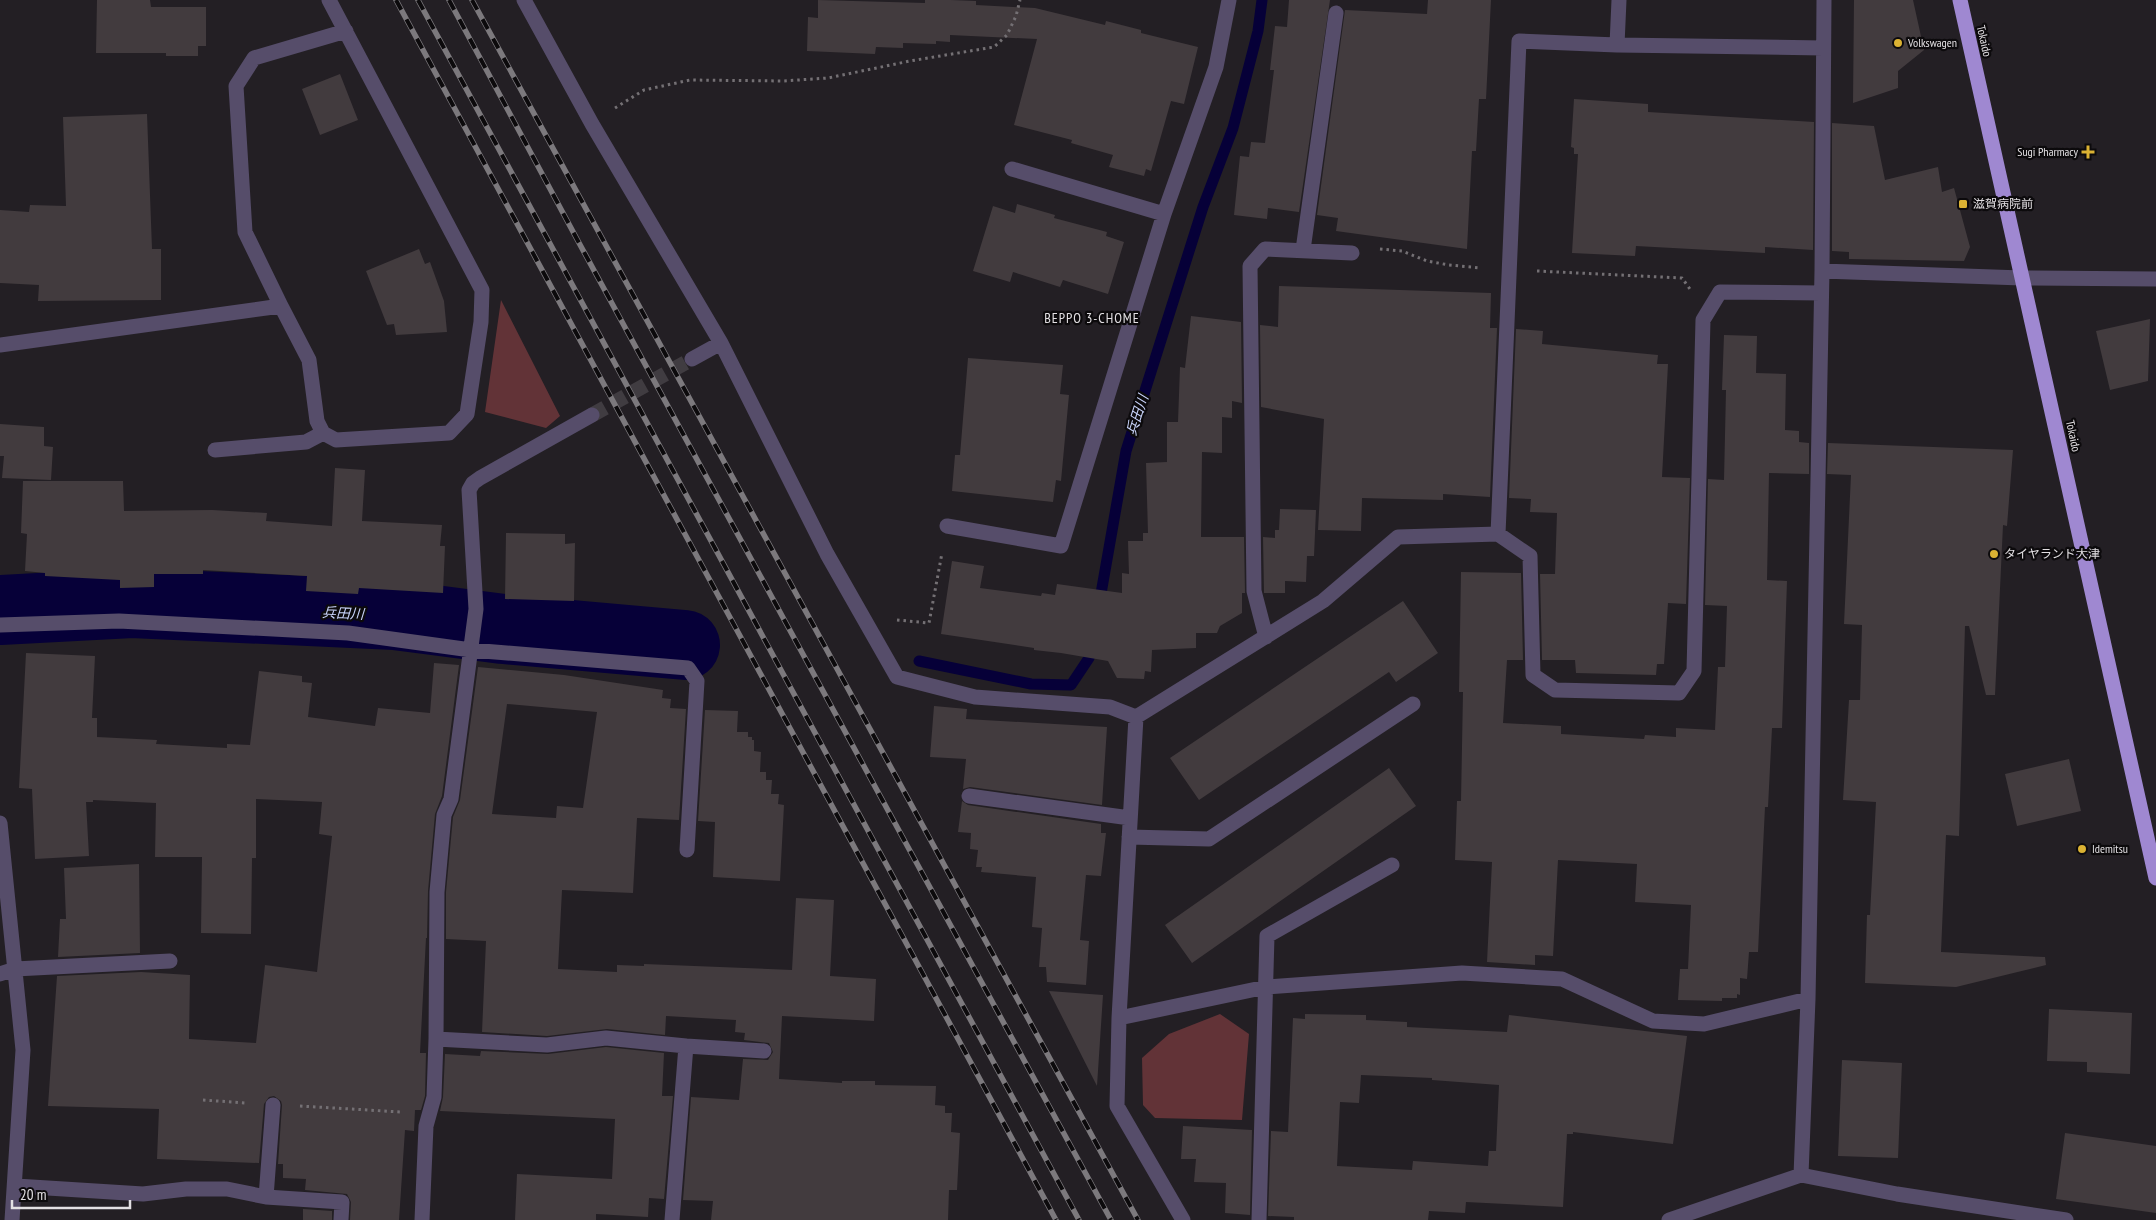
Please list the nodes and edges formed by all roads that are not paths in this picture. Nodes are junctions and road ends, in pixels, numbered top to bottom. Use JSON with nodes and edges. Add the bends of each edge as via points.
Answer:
{"nodes":[{"id":1,"x":330,"y":0,"type":"edge"},
{"id":2,"x":524,"y":0,"type":"edge"},
{"id":3,"x":1225,"y":0,"type":"edge"},
{"id":4,"x":1619,"y":0,"type":"edge"},
{"id":5,"x":1824,"y":0,"type":"edge"},
{"id":6,"x":1960,"y":0,"type":"edge"},
{"id":7,"x":1336,"y":13,"type":"dead end"},
{"id":8,"x":346,"y":31,"type":"junction"},
{"id":9,"x":1617,"y":45,"type":"junction"},
{"id":10,"x":1823,"y":48,"type":"junction"},
{"id":11,"x":1012,"y":169,"type":"dead end"},
{"id":12,"x":1164,"y":214,"type":"junction"},
{"id":13,"x":1303,"y":250,"type":"junction"},
{"id":14,"x":1352,"y":253,"type":"dead end"},
{"id":15,"x":1822,"y":271,"type":"junction"},
{"id":16,"x":2022,"y":278,"type":"junction"},
{"id":17,"x":2156,"y":279,"type":"edge"},
{"id":18,"x":1821,"y":292,"type":"junction"},
{"id":19,"x":282,"y":306,"type":"junction"},
{"id":20,"x":721,"y":343,"type":"junction"},
{"id":21,"x":0,"y":345,"type":"edge"},
{"id":22,"x":692,"y":360,"type":"tunnel mouth"},
{"id":23,"x":592,"y":415,"type":"tunnel mouth"},
{"id":24,"x":323,"y":433,"type":"junction"},
{"id":25,"x":215,"y":450,"type":"dead end"},
{"id":26,"x":947,"y":526,"type":"road end"},
{"id":27,"x":1498,"y":534,"type":"junction"},
{"id":28,"x":0,"y":625,"type":"edge"},
{"id":29,"x":1266,"y":636,"type":"junction"},
{"id":30,"x":472,"y":646,"type":"junction"},
{"id":31,"x":1413,"y":704,"type":"dead end"},
{"id":32,"x":1136,"y":717,"type":"junction"},
{"id":33,"x":969,"y":796,"type":"dead end"},
{"id":34,"x":1130,"y":818,"type":"junction"},
{"id":35,"x":0,"y":823,"type":"edge"},
{"id":36,"x":1129,"y":837,"type":"junction"},
{"id":37,"x":687,"y":850,"type":"dead end"},
{"id":38,"x":1392,"y":865,"type":"dead end"},
{"id":39,"x":2156,"y":878,"type":"edge"},
{"id":40,"x":170,"y":961,"type":"dead end"},
{"id":41,"x":15,"y":970,"type":"junction"},
{"id":42,"x":0,"y":974,"type":"edge"},
{"id":43,"x":1266,"y":987,"type":"junction"},
{"id":44,"x":1808,"y":999,"type":"junction"},
{"id":45,"x":1119,"y":1018,"type":"junction"},
{"id":46,"x":436,"y":1039,"type":"junction"},
{"id":47,"x":686,"y":1046,"type":"junction"},
{"id":48,"x":764,"y":1051,"type":"dead end"},
{"id":49,"x":274,"y":1104,"type":"road end"},
{"id":50,"x":1801,"y":1175,"type":"junction"},
{"id":51,"x":16,"y":1186,"type":"junction"},
{"id":52,"x":266,"y":1197,"type":"junction"},
{"id":53,"x":12,"y":1220,"type":"edge"},
{"id":54,"x":341,"y":1220,"type":"edge"},
{"id":55,"x":422,"y":1220,"type":"edge"},
{"id":56,"x":672,"y":1220,"type":"edge"},
{"id":57,"x":1183,"y":1220,"type":"edge"},
{"id":58,"x":1259,"y":1220,"type":"edge"},
{"id":59,"x":1669,"y":1220,"type":"edge"},
{"id":60,"x":2066,"y":1220,"type":"edge"}],
"edges":[{"from":1,"to":8,"type":"street"},
{"from":2,"to":20,"type":"street","via":[[592,124]]},
{"from":3,"to":12,"type":"street","via":[[1216,67]]},
{"from":4,"to":9,"type":"street"},
{"from":5,"to":10,"type":"street"},
{"from":6,"to":16,"type":"highway","name":"Tokaido"},
{"from":7,"to":13,"type":"street"},
{"from":8,"to":19,"type":"street","via":[[254,58],[236,86],[245,232]]},
{"from":8,"to":24,"type":"street","via":[[482,290],[481,322],[467,414],[449,433],[336,440]]},
{"from":9,"to":10,"type":"street"},
{"from":9,"to":27,"type":"street","via":[[1519,41]]},
{"from":10,"to":15,"type":"street"},
{"from":11,"to":12,"type":"street"},
{"from":12,"to":26,"type":"street","via":[[1061,546]]},
{"from":13,"to":14,"type":"street"},
{"from":13,"to":29,"type":"street","via":[[1265,249],[1250,266],[1254,591]]},
{"from":15,"to":16,"type":"street"},
{"from":15,"to":18,"type":"street"},
{"from":16,"to":17,"type":"street"},
{"from":16,"to":39,"type":"highway","name":"Tokaido"},
{"from":18,"to":27,"type":"street","via":[[1720,292],[1704,320],[1694,671],[1679,693],[1555,690],[1533,675],[1530,556]]},
{"from":18,"to":44,"type":"street"},
{"from":19,"to":21,"type":"street"},
{"from":19,"to":24,"type":"street","via":[[309,360],[317,422]]},
{"from":20,"to":22,"type":"street"},
{"from":20,"to":32,"type":"street","via":[[827,554],[897,677],[975,697],[1110,707]]},
{"from":23,"to":30,"type":"street","via":[[473,483],[469,490],[476,609]]},
{"from":24,"to":25,"type":"street","via":[[306,442]]},
{"from":27,"to":29,"type":"street","via":[[1398,537],[1323,601]]},
{"from":28,"to":30,"type":"street","via":[[119,621],[348,633]]},
{"from":29,"to":32,"type":"street"},
{"from":30,"to":37,"type":"street","via":[[688,668],[697,680]]},
{"from":30,"to":46,"type":"street","via":[[451,799],[444,815],[437,892]]},
{"from":31,"to":36,"type":"street","via":[[1209,839]]},
{"from":32,"to":34,"type":"street"},
{"from":33,"to":34,"type":"street"},
{"from":34,"to":36,"type":"street"},
{"from":35,"to":41,"type":"street"},
{"from":36,"to":45,"type":"street"},
{"from":38,"to":43,"type":"street","via":[[1267,936]]},
{"from":40,"to":41,"type":"street"},
{"from":41,"to":42,"type":"street"},
{"from":41,"to":51,"type":"street","via":[[23,1050]]},
{"from":43,"to":44,"type":"street","via":[[1462,974],[1562,979],[1653,1021],[1704,1024]]},
{"from":43,"to":45,"type":"street"},
{"from":43,"to":58,"type":"street"},
{"from":44,"to":50,"type":"street"},
{"from":45,"to":57,"type":"street","via":[[1116,1106]]},
{"from":46,"to":47,"type":"street","via":[[547,1045],[606,1038]]},
{"from":46,"to":55,"type":"street","via":[[434,1097],[426,1126]]},
{"from":47,"to":48,"type":"street"},
{"from":47,"to":56,"type":"street"},
{"from":49,"to":52,"type":"street"},
{"from":50,"to":59,"type":"street"},
{"from":50,"to":60,"type":"street"},
{"from":51,"to":52,"type":"street","via":[[143,1194],[227,1189]]},
{"from":51,"to":53,"type":"street"},
{"from":52,"to":54,"type":"street","via":[[342,1202]]}]}
